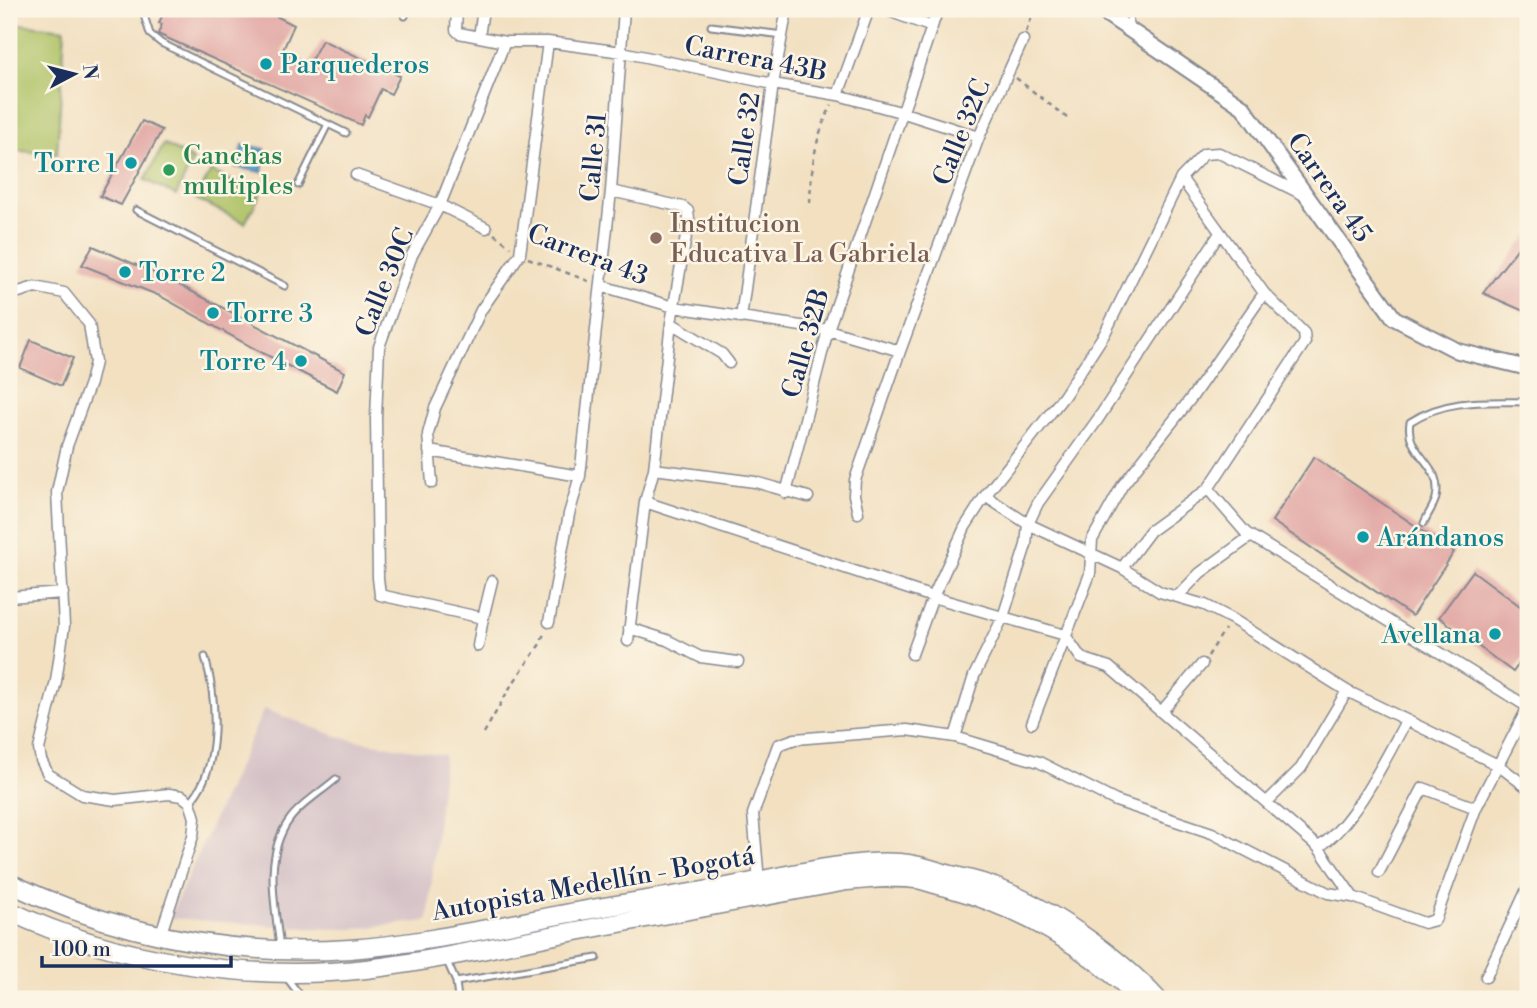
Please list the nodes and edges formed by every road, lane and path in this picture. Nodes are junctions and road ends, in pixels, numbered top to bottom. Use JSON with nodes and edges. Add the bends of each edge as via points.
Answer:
{"nodes":[{"id":1,"x":142,"y":9,"type":"edge"},
{"id":2,"x":408,"y":9,"type":"edge"},
{"id":3,"x":457,"y":9,"type":"edge"},
{"id":4,"x":483,"y":9,"type":"edge"},
{"id":5,"x":624,"y":9,"type":"edge"},
{"id":6,"x":787,"y":9,"type":"edge"},
{"id":7,"x":869,"y":9,"type":"edge"},
{"id":8,"x":883,"y":9,"type":"edge"},
{"id":9,"x":938,"y":9,"type":"edge"},
{"id":10,"x":1035,"y":9,"type":"edge"},
{"id":11,"x":1099,"y":9,"type":"edge"},
{"id":12,"x":1129,"y":9,"type":"edge"},
{"id":13,"x":405,"y":16,"type":"dead end"},
{"id":14,"x":710,"y":26,"type":"dead end"},
{"id":15,"x":932,"y":27,"type":"junction"},
{"id":16,"x":1130,"y":30,"type":"junction"},
{"id":17,"x":783,"y":34,"type":"junction"},
{"id":18,"x":479,"y":37,"type":"junction"},
{"id":19,"x":1023,"y":40,"type":"joint"},
{"id":20,"x":505,"y":42,"type":"junction"},
{"id":21,"x":548,"y":42,"type":"junction"},
{"id":22,"x":622,"y":52,"type":"junction"},
{"id":23,"x":1008,"y":71,"type":"junction"},
{"id":24,"x":773,"y":84,"type":"junction"},
{"id":25,"x":838,"y":95,"type":"junction"},
{"id":26,"x":904,"y":113,"type":"junction"},
{"id":27,"x":1067,"y":118,"type":"dead end"},
{"id":28,"x":328,"y":124,"type":"junction"},
{"id":29,"x":346,"y":133,"type":"dead end"},
{"id":30,"x":979,"y":137,"type":"junction"},
{"id":31,"x":356,"y":175,"type":"dead end"},
{"id":32,"x":1181,"y":178,"type":"junction"},
{"id":33,"x":298,"y":184,"type":"dead end"},
{"id":34,"x":611,"y":191,"type":"junction"},
{"id":35,"x":1310,"y":198,"type":"junction"},
{"id":36,"x":810,"y":203,"type":"dead end"},
{"id":37,"x":440,"y":205,"type":"junction"},
{"id":38,"x":136,"y":210,"type":"dead end"},
{"id":39,"x":486,"y":228,"type":"joint"},
{"id":40,"x":1220,"y":233,"type":"junction"},
{"id":41,"x":520,"y":254,"type":"junction"},
{"id":42,"x":285,"y":286,"type":"dead end"},
{"id":43,"x":602,"y":286,"type":"junction"},
{"id":44,"x":1264,"y":293,"type":"junction"},
{"id":45,"x":9,"y":295,"type":"edge"},
{"id":46,"x":674,"y":307,"type":"junction"},
{"id":47,"x":741,"y":318,"type":"junction"},
{"id":48,"x":671,"y":323,"type":"junction"},
{"id":49,"x":828,"y":330,"type":"junction"},
{"id":50,"x":900,"y":351,"type":"junction"},
{"id":51,"x":729,"y":363,"type":"dead end"},
{"id":52,"x":1528,"y":368,"type":"edge"},
{"id":53,"x":1528,"y":402,"type":"edge"},
{"id":54,"x":429,"y":451,"type":"junction"},
{"id":55,"x":654,"y":469,"type":"junction"},
{"id":56,"x":580,"y":476,"type":"junction"},
{"id":57,"x":432,"y":483,"type":"dead end"},
{"id":58,"x":1208,"y":489,"type":"junction"},
{"id":59,"x":786,"y":492,"type":"junction"},
{"id":60,"x":985,"y":496,"type":"junction"},
{"id":61,"x":808,"y":497,"type":"dead end"},
{"id":62,"x":645,"y":502,"type":"junction"},
{"id":63,"x":858,"y":513,"type":"dead end"},
{"id":64,"x":1423,"y":523,"type":"dead end"},
{"id":65,"x":1028,"y":524,"type":"junction"},
{"id":66,"x":1251,"y":536,"type":"junction"},
{"id":67,"x":1092,"y":556,"type":"junction"},
{"id":68,"x":1122,"y":568,"type":"junction"},
{"id":69,"x":492,"y":581,"type":"dead end"},
{"id":70,"x":63,"y":593,"type":"junction"},
{"id":71,"x":9,"y":597,"type":"edge"},
{"id":72,"x":933,"y":597,"type":"junction"},
{"id":73,"x":1177,"y":597,"type":"junction"},
{"id":74,"x":1003,"y":617,"type":"junction"},
{"id":75,"x":483,"y":618,"type":"junction"},
{"id":76,"x":1232,"y":619,"type":"junction"},
{"id":77,"x":549,"y":622,"type":"joint"},
{"id":78,"x":629,"y":628,"type":"junction"},
{"id":79,"x":1065,"y":635,"type":"junction"},
{"id":80,"x":628,"y":641,"type":"dead end"},
{"id":81,"x":478,"y":646,"type":"dead end"},
{"id":82,"x":912,"y":654,"type":"dead end"},
{"id":83,"x":205,"y":657,"type":"dead end"},
{"id":84,"x":738,"y":662,"type":"dead end"},
{"id":85,"x":1202,"y":664,"type":"joint"},
{"id":86,"x":1347,"y":691,"type":"junction"},
{"id":87,"x":1528,"y":707,"type":"edge"},
{"id":88,"x":1162,"y":711,"type":"junction"},
{"id":89,"x":1406,"y":721,"type":"junction"},
{"id":90,"x":1032,"y":723,"type":"dead end"},
{"id":91,"x":484,"y":733,"type":"dead end"},
{"id":92,"x":954,"y":737,"type":"junction"},
{"id":93,"x":1498,"y":765,"type":"junction"},
{"id":94,"x":336,"y":779,"type":"dead end"},
{"id":95,"x":1528,"y":788,"type":"edge"},
{"id":96,"x":1268,"y":801,"type":"junction"},
{"id":97,"x":190,"y":802,"type":"junction"},
{"id":98,"x":1476,"y":808,"type":"junction"},
{"id":99,"x":1318,"y":847,"type":"junction"},
{"id":100,"x":1380,"y":872,"type":"dead end"},
{"id":101,"x":759,"y":881,"type":"junction"},
{"id":102,"x":9,"y":883,"type":"edge"},
{"id":103,"x":1528,"y":887,"type":"edge"},
{"id":104,"x":1353,"y":897,"type":"junction"},
{"id":105,"x":9,"y":911,"type":"edge"},
{"id":106,"x":160,"y":936,"type":"junction"},
{"id":107,"x":280,"y":950,"type":"junction"},
{"id":108,"x":445,"y":956,"type":"junction"},
{"id":109,"x":597,"y":958,"type":"dead end"},
{"id":110,"x":282,"y":972,"type":"junction"},
{"id":111,"x":1486,"y":977,"type":"dead end"},
{"id":112,"x":456,"y":982,"type":"junction"},
{"id":113,"x":303,"y":999,"type":"edge"},
{"id":114,"x":458,"y":999,"type":"edge"},
{"id":115,"x":1140,"y":999,"type":"edge"},
{"id":116,"x":1157,"y":999,"type":"edge"}],
"edges":[{"from":1,"to":28,"type":"lane","via":[[150,34],[161,43]]},
{"from":2,"to":13,"type":"lane"},
{"from":3,"to":18,"type":"street","via":[[456,30]]},
{"from":4,"to":18,"type":"street"},
{"from":5,"to":22,"type":"street","name":"Calle 31"},
{"from":6,"to":17,"type":"street","name":"Calle 32"},
{"from":7,"to":25,"type":"street"},
{"from":8,"to":15,"type":"street"},
{"from":9,"to":15,"type":"street","name":"Calle 32B"},
{"from":10,"to":19,"type":"path"},
{"from":11,"to":16,"type":"main road","name":"Carrera 45"},
{"from":12,"to":16,"type":"lane"},
{"from":14,"to":17,"type":"lane"},
{"from":15,"to":26,"type":"street","name":"Calle 32B"},
{"from":16,"to":35,"type":"main road","name":"Carrera 45","via":[[1242,107]]},
{"from":17,"to":24,"type":"street","name":"Calle 32"},
{"from":18,"to":20,"type":"street","name":"Carrera 43B"},
{"from":19,"to":23,"type":"street","name":"Calle 32C"},
{"from":20,"to":21,"type":"street","name":"Carrera 43B"},
{"from":20,"to":37,"type":"street","name":"Calle 30C"},
{"from":21,"to":22,"type":"street","name":"Carrera 43B"},
{"from":21,"to":41,"type":"street"},
{"from":22,"to":24,"type":"street","name":"Carrera 43B"},
{"from":22,"to":34,"type":"street","name":"Calle 31"},
{"from":23,"to":27,"type":"path"},
{"from":23,"to":30,"type":"street","name":"Calle 32C"},
{"from":24,"to":25,"type":"street","name":"Carrera 43B"},
{"from":24,"to":47,"type":"street","name":"Calle 32"},
{"from":25,"to":26,"type":"street","name":"Carrera 43B"},
{"from":25,"to":36,"type":"path","via":[[824,119],[811,167]]},
{"from":26,"to":30,"type":"street","name":"Carrera 43B"},
{"from":26,"to":49,"type":"street","name":"Calle 32B"},
{"from":28,"to":29,"type":"lane"},
{"from":28,"to":33,"type":"lane"},
{"from":30,"to":50,"type":"street","name":"Calle 32C"},
{"from":31,"to":37,"type":"street"},
{"from":32,"to":35,"type":"street","via":[[1204,154],[1219,153]]},
{"from":32,"to":40,"type":"street"},
{"from":32,"to":60,"type":"street","via":[[1105,333],[1064,396]]},
{"from":34,"to":43,"type":"street","name":"Calle 31"},
{"from":34,"to":46,"type":"street","via":[[688,211]]},
{"from":35,"to":52,"type":"main road","name":"Carrera 45","via":[[1394,318],[1458,351]]},
{"from":37,"to":39,"type":"street"},
{"from":37,"to":75,"type":"street","name":"Calle 30C","via":[[412,255],[379,347],[378,578],[380,595]]},
{"from":38,"to":42,"type":"lane"},
{"from":39,"to":41,"type":"path","name":"Carrera 43"},
{"from":40,"to":44,"type":"street"},
{"from":40,"to":65,"type":"street"},
{"from":41,"to":43,"type":"path","name":"Carrera 43"},
{"from":41,"to":54,"type":"street","via":[[481,310],[435,408]]},
{"from":43,"to":46,"type":"street","name":"Carrera 43"},
{"from":43,"to":56,"type":"street","name":"Calle 31"},
{"from":44,"to":58,"type":"street","via":[[1304,333],[1306,342]]},
{"from":44,"to":67,"type":"street","via":[[1192,397],[1122,486],[1091,540]]},
{"from":45,"to":70,"type":"street","via":[[36,287],[64,293],[89,324],[95,362],[57,492]]},
{"from":46,"to":47,"type":"street","name":"Carrera 43"},
{"from":46,"to":48,"type":"street"},
{"from":47,"to":49,"type":"street","name":"Carrera 43"},
{"from":48,"to":51,"type":"street"},
{"from":48,"to":55,"type":"street"},
{"from":49,"to":50,"type":"street","name":"Carrera 43"},
{"from":49,"to":59,"type":"street","name":"Calle 32B"},
{"from":50,"to":63,"type":"street","name":"Calle 32C","via":[[855,480]]},
{"from":53,"to":64,"type":"lane","via":[[1466,402],[1410,422],[1408,433],[1437,483],[1436,499]]},
{"from":54,"to":56,"type":"street"},
{"from":54,"to":57,"type":"street"},
{"from":55,"to":59,"type":"street","via":[[755,482]]},
{"from":55,"to":62,"type":"street"},
{"from":56,"to":77,"type":"street","name":"Calle 31"},
{"from":58,"to":66,"type":"street"},
{"from":58,"to":68,"type":"street","via":[[1150,530]]},
{"from":59,"to":61,"type":"street"},
{"from":60,"to":65,"type":"street"},
{"from":60,"to":72,"type":"street","via":[[965,527]]},
{"from":62,"to":72,"type":"street"},
{"from":62,"to":78,"type":"street"},
{"from":65,"to":67,"type":"street"},
{"from":65,"to":74,"type":"street","via":[[1026,545]]},
{"from":66,"to":73,"type":"street","via":[[1200,573]]},
{"from":66,"to":87,"type":"street"},
{"from":67,"to":68,"type":"street"},
{"from":67,"to":79,"type":"street","via":[[1090,574]]},
{"from":68,"to":73,"type":"street","via":[[1160,592]]},
{"from":69,"to":75,"type":"street"},
{"from":70,"to":71,"type":"street"},
{"from":70,"to":97,"type":"street","via":[[64,626],[56,681],[39,749],[48,774],[82,795],[115,800],[169,794]]},
{"from":72,"to":74,"type":"street"},
{"from":72,"to":82,"type":"street"},
{"from":73,"to":76,"type":"street"},
{"from":74,"to":79,"type":"street"},
{"from":74,"to":92,"type":"street","via":[[974,676]]},
{"from":75,"to":81,"type":"street"},
{"from":76,"to":85,"type":"path"},
{"from":76,"to":86,"type":"street"},
{"from":77,"to":91,"type":"path","via":[[540,645]]},
{"from":78,"to":80,"type":"street"},
{"from":78,"to":84,"type":"street","via":[[700,657]]},
{"from":79,"to":88,"type":"street","via":[[1081,657],[1109,667]]},
{"from":79,"to":90,"type":"street"},
{"from":83,"to":97,"type":"lane","via":[[214,686],[213,750],[201,791]]},
{"from":85,"to":88,"type":"street"},
{"from":86,"to":89,"type":"street"},
{"from":86,"to":96,"type":"street","via":[[1301,768]]},
{"from":87,"to":93,"type":"street"},
{"from":88,"to":96,"type":"street"},
{"from":89,"to":93,"type":"street"},
{"from":89,"to":99,"type":"street","via":[[1364,795],[1329,841]]},
{"from":92,"to":101,"type":"street","via":[[907,730],[795,739],[778,745],[753,814]]},
{"from":92,"to":104,"type":"street","via":[[1039,762],[1116,801],[1212,833],[1328,893]]},
{"from":93,"to":95,"type":"street"},
{"from":93,"to":98,"type":"street"},
{"from":94,"to":107,"type":"lane","via":[[290,818],[275,846],[273,888]]},
{"from":96,"to":99,"type":"street"},
{"from":97,"to":106,"type":"street","via":[[195,818],[193,836]]},
{"from":98,"to":100,"type":"street","via":[[1423,788]]},
{"from":98,"to":104,"type":"street","via":[[1435,920],[1424,923]]},
{"from":99,"to":104,"type":"street"},
{"from":101,"to":107,"type":"highway","name":"Autopista Medellín - Bogotá","via":[[421,940],[351,949]]},
{"from":101,"to":116,"type":"highway","name":"Autopista Medellín - Bogotá","via":[[896,862],[971,880],[1041,909],[1112,958]]},
{"from":102,"to":106,"type":"highway","name":"Autopista Medellín - Bogotá","via":[[79,913]]},
{"from":103,"to":111,"type":"street"},
{"from":105,"to":110,"type":"highway","name":"Autopista Medellín - Bogotá","via":[[85,940],[149,957],[215,968]]},
{"from":106,"to":107,"type":"highway","name":"Autopista Medellín - Bogotá"},
{"from":108,"to":110,"type":"highway","name":"Autopista Medellín - Bogotá","via":[[364,969]]},
{"from":108,"to":112,"type":"lane"},
{"from":108,"to":115,"type":"highway","name":"Autopista Medellín - Bogotá","via":[[847,881],[917,879],[986,899],[1049,929]]},
{"from":109,"to":112,"type":"lane"},
{"from":110,"to":113,"type":"lane"},
{"from":112,"to":114,"type":"lane"}]}
